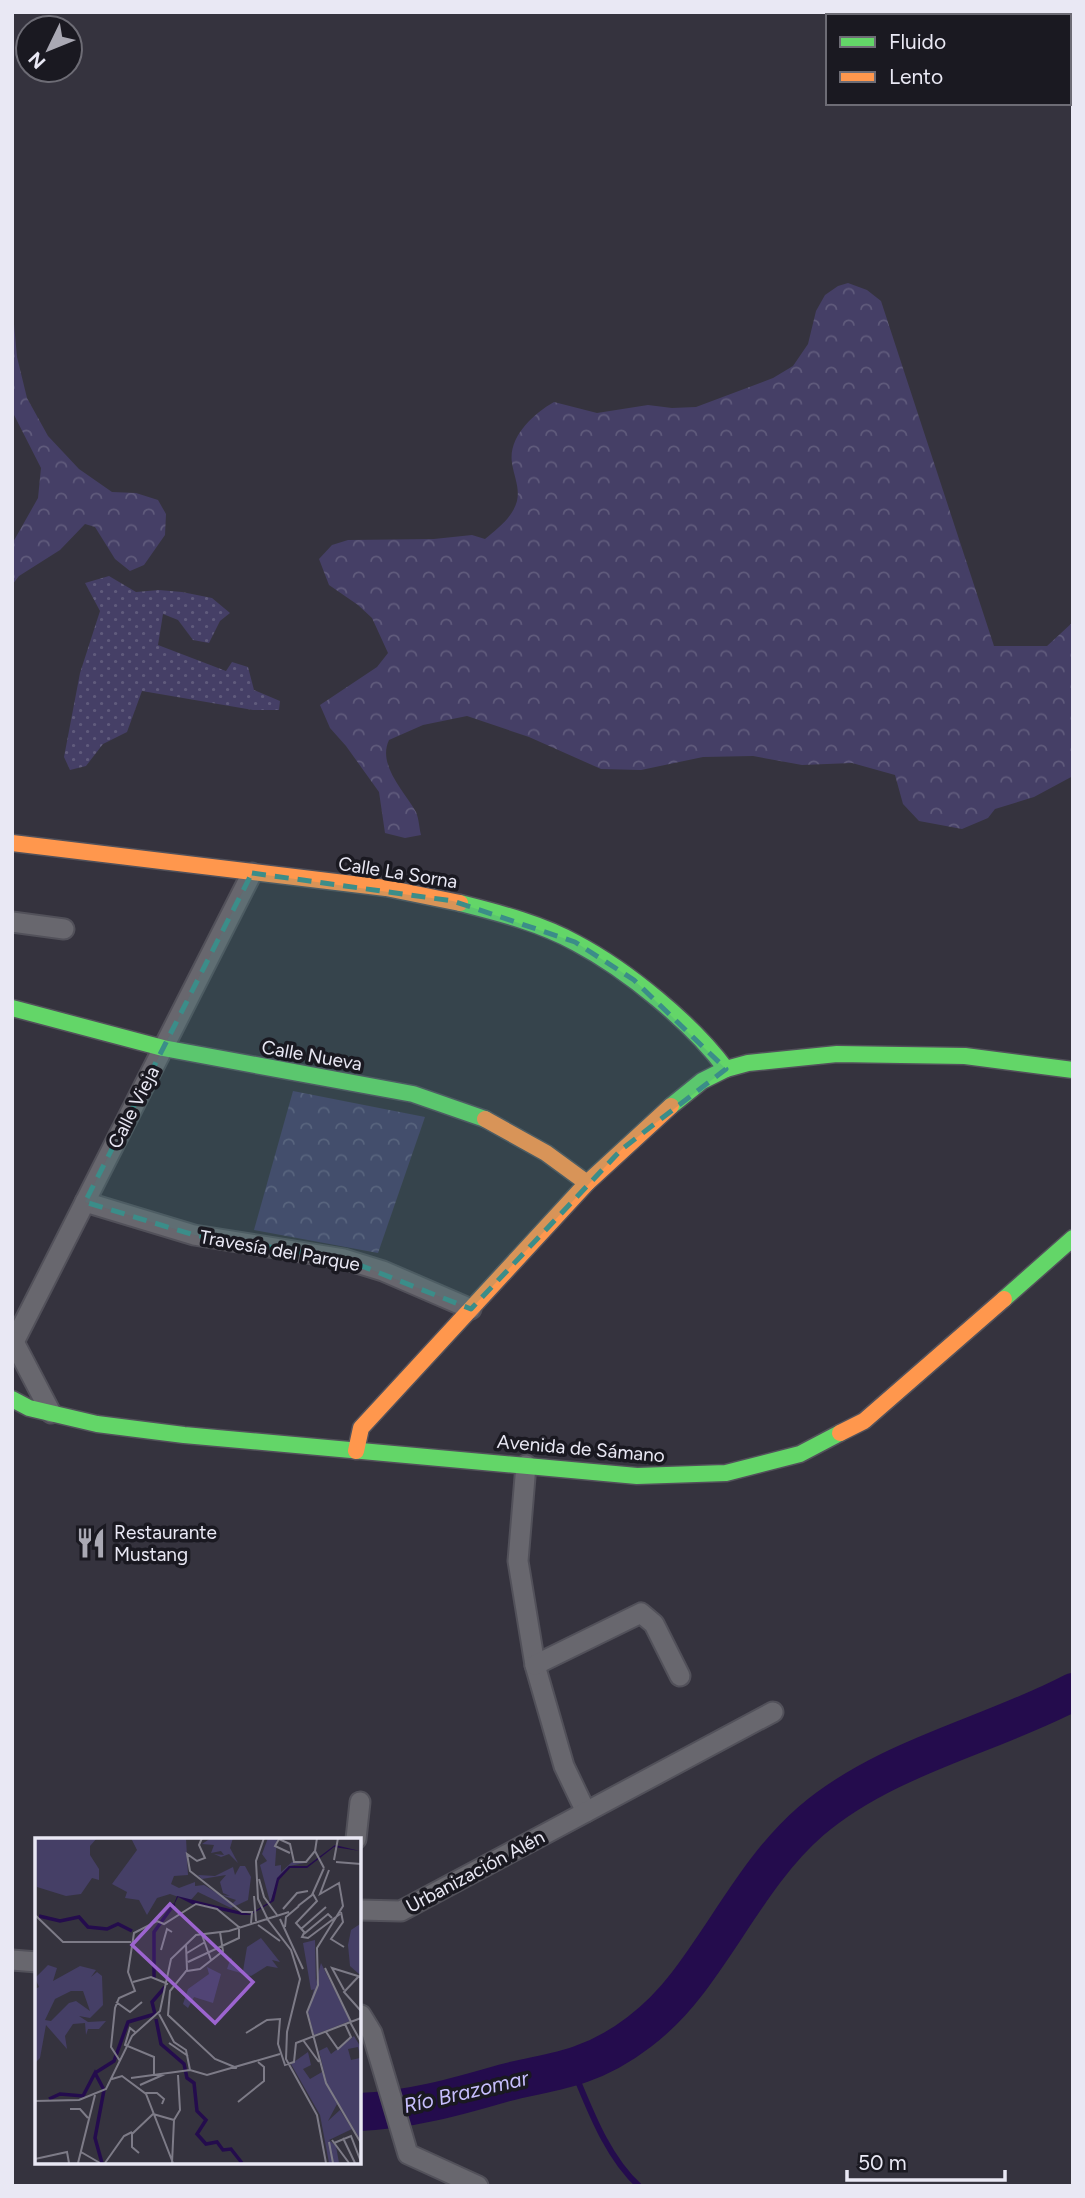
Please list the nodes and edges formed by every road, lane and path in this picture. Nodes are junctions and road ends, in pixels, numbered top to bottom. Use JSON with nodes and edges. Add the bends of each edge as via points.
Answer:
{"nodes":[{"id":1,"x":12,"y":843,"type":"edge"},
{"id":2,"x":252,"y":873,"type":"junction"},
{"id":3,"x":12,"y":922,"type":"edge"},
{"id":4,"x":64,"y":929,"type":"dead end"},
{"id":5,"x":12,"y":1008,"type":"edge"},
{"id":6,"x":163,"y":1048,"type":"junction"},
{"id":7,"x":726,"y":1069,"type":"junction"},
{"id":8,"x":1073,"y":1070,"type":"edge"},
{"id":9,"x":587,"y":1183,"type":"junction"},
{"id":10,"x":85,"y":1202,"type":"junction"},
{"id":11,"x":1073,"y":1238,"type":"edge"},
{"id":12,"x":471,"y":1309,"type":"junction"},
{"id":13,"x":13,"y":1342,"type":"edge"},
{"id":14,"x":12,"y":1399,"type":"edge"},
{"id":15,"x":51,"y":1413,"type":"junction"},
{"id":16,"x":356,"y":1451,"type":"junction"},
{"id":17,"x":526,"y":1465,"type":"junction"},
{"id":18,"x":535,"y":1665,"type":"junction"},
{"id":19,"x":680,"y":1676,"type":"dead end"},
{"id":20,"x":774,"y":1712,"type":"dead end"},
{"id":21,"x":360,"y":1802,"type":"dead end"},
{"id":22,"x":586,"y":1812,"type":"junction"},
{"id":23,"x":356,"y":1838,"type":"edge"},
{"id":24,"x":360,"y":1910,"type":"edge"},
{"id":25,"x":12,"y":1960,"type":"edge"},
{"id":26,"x":35,"y":1962,"type":"edge"},
{"id":27,"x":360,"y":2015,"type":"edge"},
{"id":28,"x":478,"y":2186,"type":"edge"}],
"edges":[{"from":1,"to":2,"type":"street","name":"Calle La Sorna"},
{"from":2,"to":6,"type":"street","name":"Calle Vieja"},
{"from":2,"to":7,"type":"street","name":"Calle La Sorna","via":[[386,888],[453,901],[513,917],[575,942],[634,980],[709,1046]]},
{"from":3,"to":4,"type":"street"},
{"from":5,"to":6,"type":"street","name":"Calle Nueva"},
{"from":6,"to":9,"type":"street","name":"Calle Nueva","via":[[412,1094],[479,1116],[546,1153]]},
{"from":6,"to":10,"type":"street","name":"Calle Vieja"},
{"from":7,"to":8,"type":"street","via":[[837,1054],[965,1056]]},
{"from":7,"to":9,"type":"street","via":[[661,1114]]},
{"from":9,"to":12,"type":"street"},
{"from":10,"to":12,"type":"street","name":"Travesía del Parque","via":[[194,1235],[344,1259]]},
{"from":10,"to":13,"type":"street","name":"Calle Vieja"},
{"from":11,"to":17,"type":"street","name":"Avenida de Sámano","via":[[864,1421],[800,1454],[726,1473],[684,1476]]},
{"from":12,"to":16,"type":"street","via":[[361,1428]]},
{"from":13,"to":15,"type":"street"},
{"from":14,"to":15,"type":"street","name":"Avenida de Sámano"},
{"from":15,"to":16,"type":"street","name":"Avenida de Sámano","via":[[136,1429]]},
{"from":16,"to":17,"type":"street","name":"Avenida de Sámano"},
{"from":17,"to":18,"type":"street","via":[[519,1561]]},
{"from":18,"to":19,"type":"street","via":[[642,1613],[654,1624]]},
{"from":18,"to":22,"type":"street","via":[[564,1766]]},
{"from":20,"to":22,"type":"street","name":"Urbanización Alén"},
{"from":21,"to":23,"type":"street"},
{"from":22,"to":24,"type":"street","name":"Urbanización Alén","via":[[401,1911]]},
{"from":25,"to":26,"type":"street"},
{"from":27,"to":28,"type":"street","via":[[372,2033],[408,2154]]}]}
